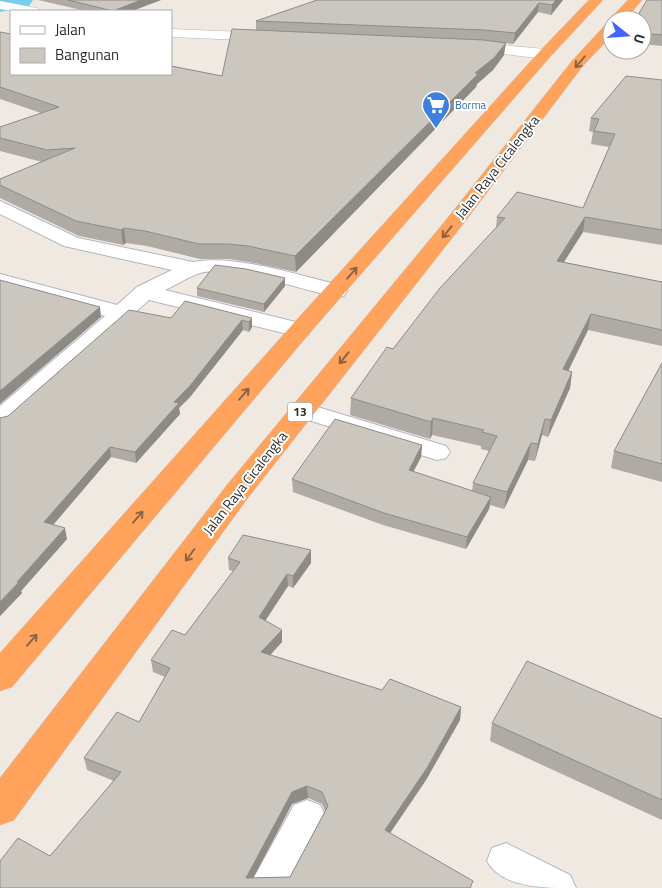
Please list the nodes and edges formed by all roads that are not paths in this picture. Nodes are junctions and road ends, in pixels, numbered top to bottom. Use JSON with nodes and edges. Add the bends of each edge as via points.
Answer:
{"nodes":[{"id":1,"x":596,"y":0,"type":"edge"},
{"id":2,"x":635,"y":0,"type":"edge"},
{"id":3,"x":7,"y":6,"type":"edge"},
{"id":4,"x":27,"y":10,"type":"edge"},
{"id":5,"x":626,"y":10,"type":"edge"},
{"id":6,"x":172,"y":33,"type":"edge"},
{"id":7,"x":282,"y":37,"type":"edge"},
{"id":8,"x":602,"y":37,"type":"edge"},
{"id":9,"x":453,"y":45,"type":"edge"},
{"id":10,"x":545,"y":54,"type":"junction"},
{"id":11,"x":0,"y":207,"type":"edge"},
{"id":12,"x":193,"y":268,"type":"junction"},
{"id":13,"x":0,"y":280,"type":"edge"},
{"id":14,"x":336,"y":291,"type":"junction"},
{"id":15,"x":145,"y":292,"type":"junction"},
{"id":16,"x":120,"y":313,"type":"junction"},
{"id":17,"x":300,"y":330,"type":"junction"},
{"id":18,"x":301,"y":410,"type":"junction"},
{"id":19,"x":0,"y":419,"type":"edge"},
{"id":20,"x":437,"y":452,"type":"dead end"},
{"id":21,"x":0,"y":677,"type":"edge"},
{"id":22,"x":0,"y":808,"type":"edge"},
{"id":23,"x":307,"y":817,"type":"dead end"},
{"id":24,"x":506,"y":860,"type":"dead end"},
{"id":25,"x":268,"y":888,"type":"edge"},
{"id":26,"x":556,"y":888,"type":"edge"}],
"edges":[{"from":1,"to":10,"type":"highway"},
{"from":2,"to":5,"type":"highway"},
{"from":3,"to":4,"type":"street"},
{"from":6,"to":7,"type":"street"},
{"from":8,"to":18,"type":"highway","name":"Jalan Raya Cicalengka","number":"13","one_way":true},
{"from":9,"to":10,"type":"street"},
{"from":14,"to":10,"type":"highway","one_way":true},
{"from":11,"to":12,"type":"street","via":[[71,242]]},
{"from":12,"to":14,"type":"street","via":[[228,266]]},
{"from":12,"to":15,"type":"street"},
{"from":13,"to":16,"type":"street"},
{"from":14,"to":17,"type":"highway"},
{"from":15,"to":16,"type":"street"},
{"from":15,"to":17,"type":"street"},
{"from":16,"to":19,"type":"street"},
{"from":21,"to":17,"type":"highway","one_way":true},
{"from":18,"to":20,"type":"street"},
{"from":18,"to":22,"type":"highway","name":"Jalan Raya Cicalengka","number":"13","one_way":true},
{"from":23,"to":25,"type":"street"},
{"from":24,"to":26,"type":"street"}]}
